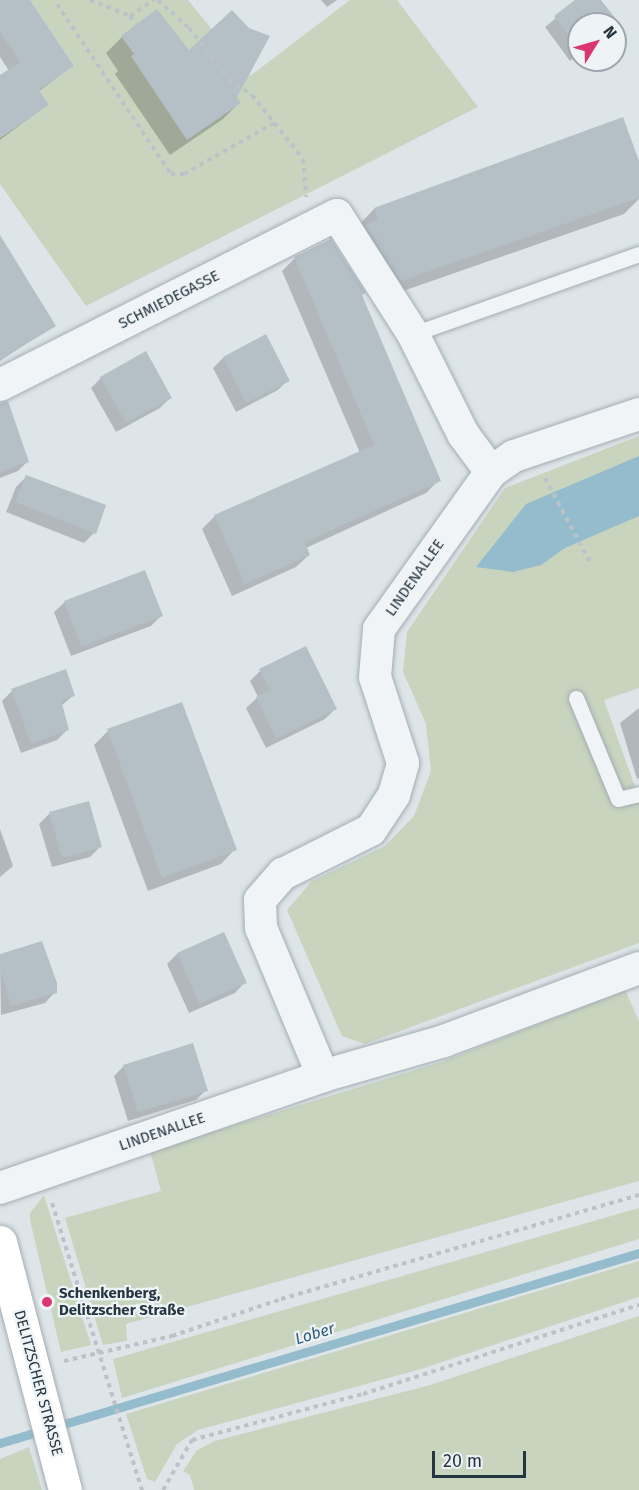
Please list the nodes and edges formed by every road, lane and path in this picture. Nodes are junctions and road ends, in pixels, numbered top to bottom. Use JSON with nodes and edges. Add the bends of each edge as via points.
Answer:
{"nodes":[{"id":1,"x":90,"y":0,"type":"edge"},
{"id":2,"x":156,"y":0,"type":"edge"},
{"id":3,"x":57,"y":4,"type":"dead end"},
{"id":4,"x":130,"y":16,"type":"junction"},
{"id":5,"x":137,"y":26,"type":"dead end"},
{"id":6,"x":274,"y":123,"type":"junction"},
{"id":7,"x":305,"y":194,"type":"dead end"},
{"id":8,"x":639,"y":254,"type":"edge"},
{"id":9,"x":413,"y":333,"type":"junction"},
{"id":10,"x":0,"y":385,"type":"edge"},
{"id":11,"x":639,"y":414,"type":"edge"},
{"id":12,"x":491,"y":472,"type":"junction"},
{"id":13,"x":547,"y":481,"type":"dead end"},
{"id":14,"x":590,"y":562,"type":"dead end"},
{"id":15,"x":576,"y":698,"type":"dead end"},
{"id":16,"x":639,"y":794,"type":"edge"},
{"id":17,"x":639,"y":968,"type":"edge"},
{"id":18,"x":323,"y":1076,"type":"junction"},
{"id":19,"x":39,"y":1175,"type":"junction"},
{"id":20,"x":0,"y":1188,"type":"edge"},
{"id":21,"x":639,"y":1195,"type":"edge"},
{"id":22,"x":0,"y":1242,"type":"edge"},
{"id":23,"x":639,"y":1305,"type":"edge"},
{"id":24,"x":100,"y":1354,"type":"junction"},
{"id":25,"x":56,"y":1363,"type":"dead end"},
{"id":26,"x":63,"y":1478,"type":"edge"},
{"id":27,"x":142,"y":1490,"type":"edge"},
{"id":28,"x":164,"y":1490,"type":"edge"}],
"edges":[{"from":1,"to":4,"type":"path"},
{"from":2,"to":4,"type":"path"},
{"from":2,"to":6,"type":"path","via":[[189,28],[229,79],[252,95]]},
{"from":3,"to":6,"type":"path","via":[[171,174],[184,174]]},
{"from":4,"to":5,"type":"path"},
{"from":6,"to":7,"type":"path","via":[[303,159]]},
{"from":8,"to":9,"type":"lane"},
{"from":9,"to":10,"type":"street","name":"SCHMIEDEGASSE","via":[[337,215]]},
{"from":9,"to":12,"type":"street","via":[[464,434]]},
{"from":11,"to":12,"type":"street","name":"LINDENALLEE","via":[[514,456]]},
{"from":12,"to":18,"type":"street","name":"LINDENALLEE","via":[[379,629],[375,677],[403,763],[386,812],[371,830],[283,874],[260,900],[261,928]]},
{"from":13,"to":14,"type":"path"},
{"from":15,"to":16,"type":"lane","via":[[618,799]]},
{"from":17,"to":18,"type":"street","name":"LINDENALLEE","via":[[444,1041]]},
{"from":18,"to":19,"type":"street","name":"LINDENALLEE"},
{"from":19,"to":20,"type":"street","name":"LINDENALLEE"},
{"from":19,"to":24,"type":"path","via":[[58,1216]]},
{"from":21,"to":24,"type":"path","via":[[281,1299],[172,1336]]},
{"from":22,"to":26,"type":"street","name":"DELITZSCHER STRASSE"},
{"from":23,"to":28,"type":"path","via":[[363,1394],[192,1440]]},
{"from":24,"to":25,"type":"path"},
{"from":24,"to":27,"type":"path"}]}
